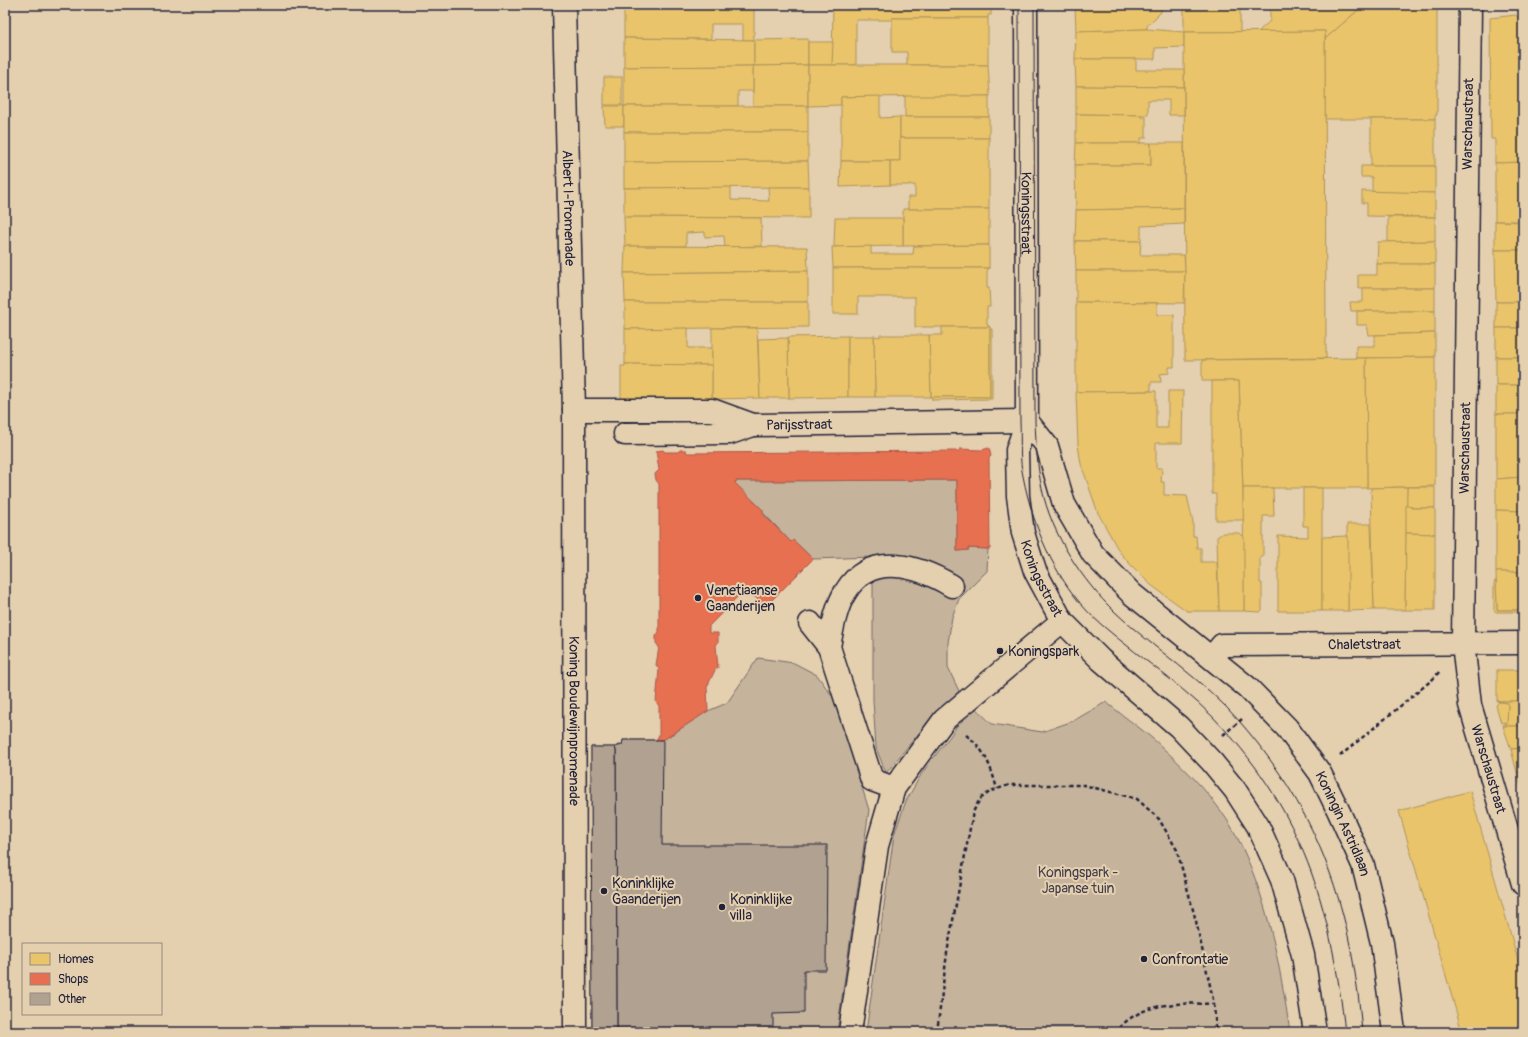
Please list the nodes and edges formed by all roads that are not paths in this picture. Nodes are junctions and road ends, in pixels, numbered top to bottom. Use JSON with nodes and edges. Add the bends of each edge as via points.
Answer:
{"nodes":[{"id":1,"x":564,"y":5,"type":"edge"},
{"id":2,"x":1026,"y":5,"type":"edge"},
{"id":3,"x":1470,"y":5,"type":"edge"},
{"id":4,"x":574,"y":410,"type":"junction"},
{"id":5,"x":1027,"y":421,"type":"junction"},
{"id":6,"x":753,"y":425,"type":"junction"},
{"id":7,"x":624,"y":434,"type":"dead end"},
{"id":8,"x":952,"y":586,"type":"dead end"},
{"id":9,"x":1062,"y":621,"type":"junction"},
{"id":10,"x":810,"y":623,"type":"dead end"},
{"id":11,"x":1463,"y":643,"type":"junction"},
{"id":12,"x":1523,"y":643,"type":"edge"},
{"id":13,"x":829,"y":647,"type":"junction"},
{"id":14,"x":1212,"y":657,"type":"junction"},
{"id":15,"x":894,"y":788,"type":"junction"},
{"id":16,"x":1523,"y":884,"type":"edge"},
{"id":17,"x":575,"y":1032,"type":"edge"},
{"id":18,"x":850,"y":1032,"type":"edge"},
{"id":19,"x":1314,"y":1032,"type":"edge"},
{"id":20,"x":1394,"y":1032,"type":"edge"}],
"edges":[{"from":1,"to":4,"type":"street","name":"Albert I-Promenade"},
{"from":2,"to":5,"type":"street","name":"Koningsstraat"},
{"from":3,"to":11,"type":"street","name":"Warschaustraat"},
{"from":4,"to":6,"type":"street","name":"Parijsstraat","via":[[712,410]]},
{"from":4,"to":17,"type":"street","name":"Koning Boudewijnpromenade"},
{"from":5,"to":6,"type":"street","name":"Parijsstraat"},
{"from":5,"to":9,"type":"street","name":"Koningsstraat","via":[[1017,450],[1018,496],[1024,533],[1035,571]]},
{"from":5,"to":14,"type":"street","via":[[1047,446],[1064,504],[1093,554],[1132,594]]},
{"from":6,"to":7,"type":"street","via":[[730,434]]},
{"from":8,"to":13,"type":"street","via":[[934,575],[914,568],[879,566],[860,576],[846,591],[833,624]]},
{"from":9,"to":15,"type":"street","via":[[944,720]]},
{"from":9,"to":19,"type":"street","name":"Koningsstraat","via":[[1101,660],[1179,727],[1212,762],[1258,826],[1282,880],[1303,955]]},
{"from":10,"to":13,"type":"street"},
{"from":11,"to":12,"type":"street","name":"Chaletstraat"},
{"from":11,"to":14,"type":"street","name":"Chaletstraat","via":[[1222,645]]},
{"from":11,"to":16,"type":"street","name":"Warschaustraat","via":[[1470,705]]},
{"from":13,"to":15,"type":"street","via":[[872,780]]},
{"from":14,"to":20,"type":"street","name":"Koningin Astridlaan","via":[[1247,687],[1287,728],[1320,773],[1339,812],[1363,865],[1382,943]]},
{"from":15,"to":18,"type":"street","via":[[877,846]]}]}
